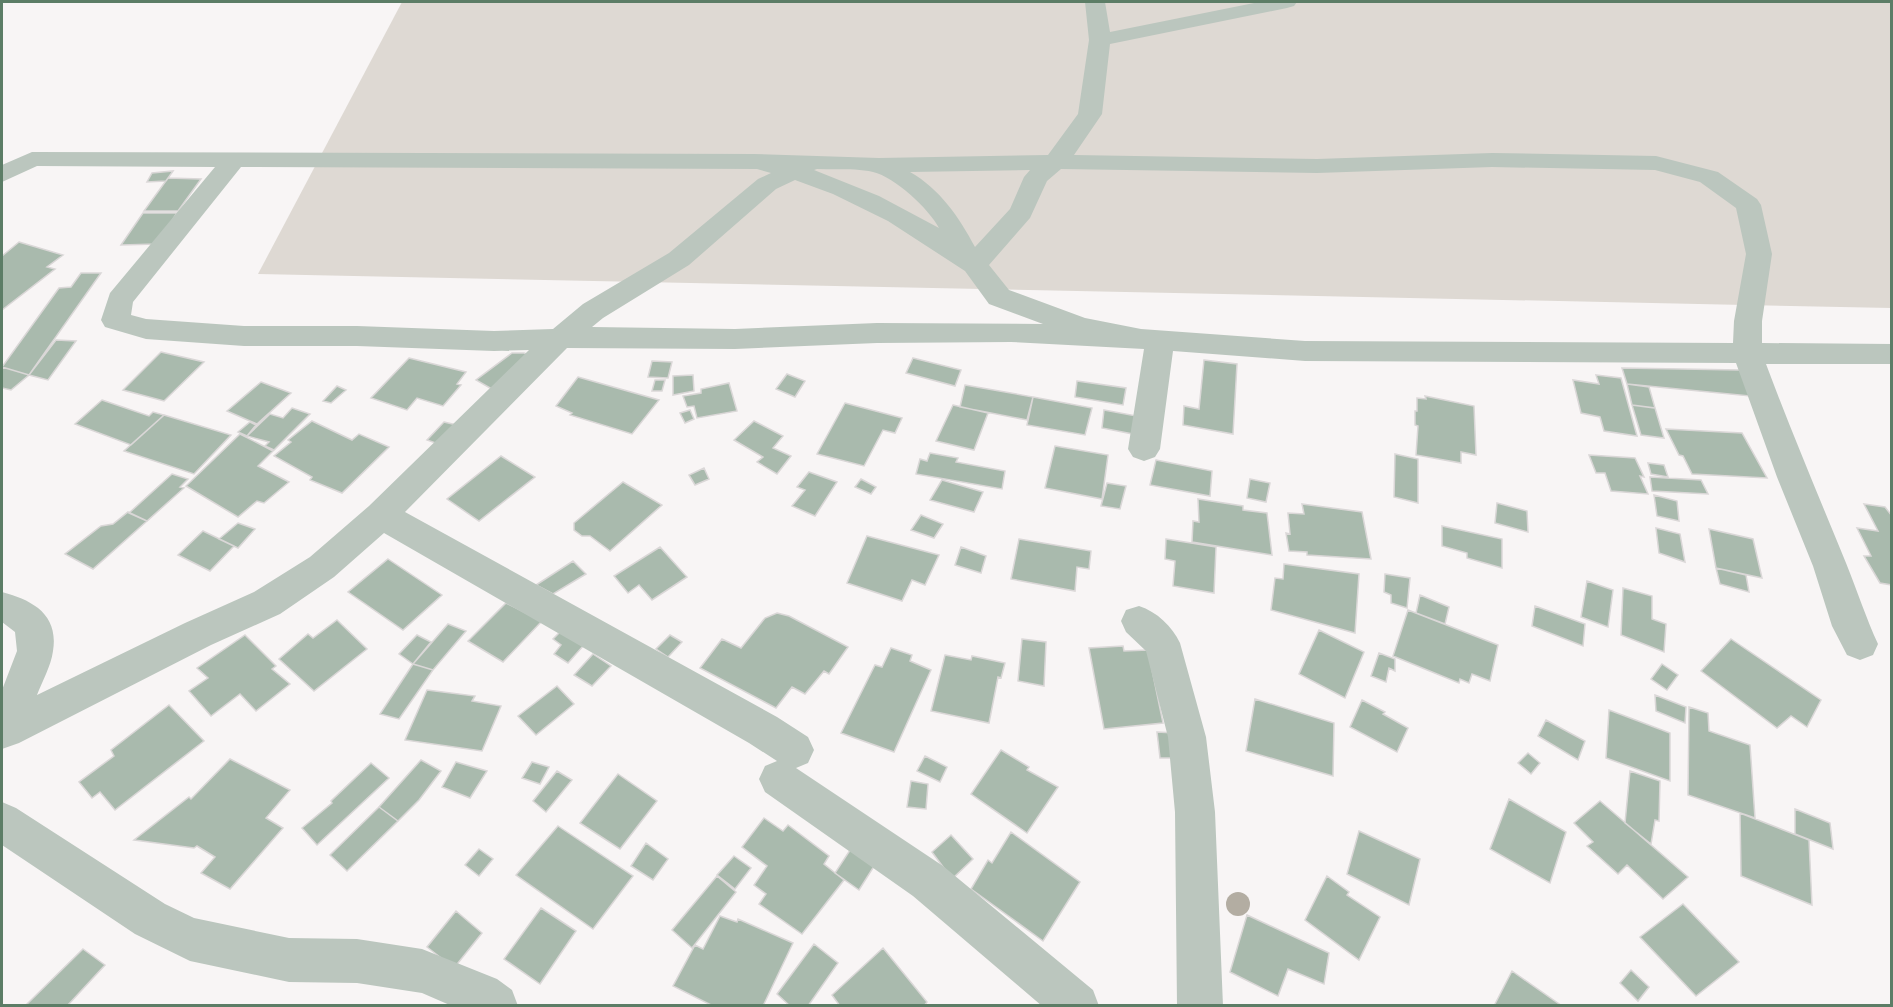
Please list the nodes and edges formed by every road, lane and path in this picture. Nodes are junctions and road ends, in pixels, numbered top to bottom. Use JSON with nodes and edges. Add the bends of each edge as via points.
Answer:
{"nodes":[{"id":1,"x":1095,"y":2,"type":"edge"},
{"id":2,"x":1287,"y":2,"type":"edge"},
{"id":3,"x":1101,"y":40,"type":"junction"},
{"id":4,"x":2,"y":158,"type":"edge"},
{"id":5,"x":32,"y":159,"type":"junction"},
{"id":6,"x":235,"y":159,"type":"junction"},
{"id":7,"x":1055,"y":162,"type":"junction"},
{"id":8,"x":879,"y":165,"type":"junction"},
{"id":9,"x":805,"y":166,"type":"junction"},
{"id":10,"x":2,"y":175,"type":"edge"},
{"id":11,"x":975,"y":266,"type":"junction"},
{"id":12,"x":562,"y":337,"type":"junction"},
{"id":13,"x":1150,"y":340,"type":"junction"},
{"id":14,"x":1748,"y":353,"type":"junction"},
{"id":15,"x":1892,"y":354,"type":"edge"},
{"id":16,"x":1144,"y":449,"type":"dead end"},
{"id":17,"x":381,"y":516,"type":"junction"},
{"id":18,"x":2,"y":607,"type":"edge"},
{"id":19,"x":1139,"y":621,"type":"dead end"},
{"id":20,"x":1860,"y":644,"type":"dead end"},
{"id":21,"x":3,"y":731,"type":"edge"},
{"id":22,"x":2,"y":822,"type":"edge"},
{"id":23,"x":496,"y":1005,"type":"edge"},
{"id":24,"x":1077,"y":1005,"type":"edge"},
{"id":25,"x":1200,"y":1005,"type":"edge"}],
"edges":[{"from":1,"to":3,"type":"street"},
{"from":2,"to":3,"type":"street"},
{"from":3,"to":7,"type":"street","via":[[1090,114]]},
{"from":4,"to":5,"type":"street"},
{"from":5,"to":6,"type":"street"},
{"from":5,"to":10,"type":"street"},
{"from":6,"to":9,"type":"street","via":[[754,162]]},
{"from":6,"to":12,"type":"street","via":[[120,300],[115,320],[146,330],[244,336],[494,340]]},
{"from":7,"to":8,"type":"street"},
{"from":7,"to":11,"type":"street","via":[[1035,177],[1021,212]]},
{"from":7,"to":14,"type":"street","via":[[1317,166],[1492,160],[1656,163],[1709,177],[1748,205],[1755,235],[1759,255],[1748,321]]},
{"from":8,"to":9,"type":"street"},
{"from":8,"to":11,"type":"street","via":[[913,184],[946,217]]},
{"from":9,"to":11,"type":"street","via":[[945,243]]},
{"from":9,"to":12,"type":"street","via":[[767,184],[678,259],[593,311]]},
{"from":11,"to":13,"type":"street","via":[[999,297],[1080,327]]},
{"from":12,"to":13,"type":"street","via":[[735,339],[1011,332]]},
{"from":12,"to":17,"type":"street"},
{"from":13,"to":14,"type":"street","via":[[1305,351]]},
{"from":13,"to":16,"type":"street"},
{"from":14,"to":15,"type":"street"},
{"from":14,"to":20,"type":"street"},
{"from":17,"to":21,"type":"street","via":[[322,567],[267,603],[198,633]]},
{"from":17,"to":24,"type":"street","via":[[763,730],[786,765]]},
{"from":18,"to":21,"type":"street","via":[[17,612],[33,625],[35,651]]},
{"from":19,"to":25,"type":"street","via":[[1162,643],[1186,737],[1195,812]]},
{"from":22,"to":23,"type":"street","via":[[150,919],[190,939],[289,960],[357,961],[422,971]]}]}
